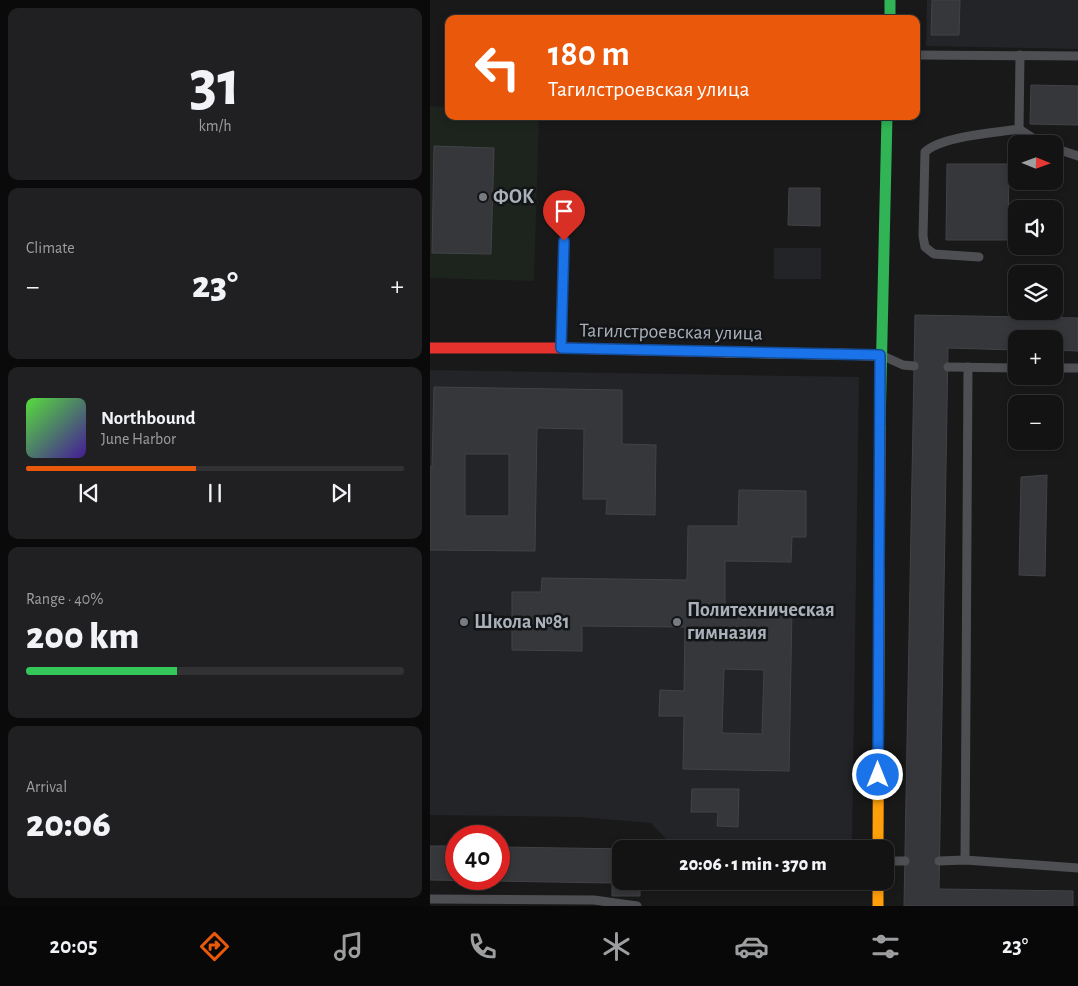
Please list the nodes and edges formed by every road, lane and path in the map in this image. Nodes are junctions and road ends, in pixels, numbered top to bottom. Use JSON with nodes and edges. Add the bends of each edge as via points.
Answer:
{"nodes":[{"id":1,"x":890,"y":0,"type":"edge"},
{"id":2,"x":890,"y":15,"type":"edge"},
{"id":3,"x":920,"y":55,"type":"edge"},
{"id":4,"x":1020,"y":56,"type":"junction"},
{"id":5,"x":1078,"y":56,"type":"edge"},
{"id":6,"x":887,"y":120,"type":"edge"},
{"id":7,"x":1019,"y":129,"type":"junction"},
{"id":8,"x":1028,"y":135,"type":"edge"},
{"id":9,"x":1063,"y":151,"type":"edge"},
{"id":10,"x":1078,"y":156,"type":"edge"},
{"id":11,"x":564,"y":241,"type":"dead end"},
{"id":12,"x":979,"y":257,"type":"dead end"},
{"id":13,"x":430,"y":348,"type":"edge"},
{"id":14,"x":561,"y":348,"type":"junction"},
{"id":15,"x":880,"y":355,"type":"junction"},
{"id":16,"x":914,"y":366,"type":"dead end"},
{"id":17,"x":948,"y":367,"type":"dead end"},
{"id":18,"x":968,"y":367,"type":"junction"},
{"id":19,"x":1008,"y":368,"type":"edge"},
{"id":20,"x":1063,"y":368,"type":"edge"},
{"id":21,"x":1078,"y":368,"type":"edge"},
{"id":22,"x":878,"y":840,"type":"edge"},
{"id":23,"x":965,"y":860,"type":"junction"},
{"id":24,"x":894,"y":861,"type":"edge"},
{"id":25,"x":905,"y":861,"type":"dead end"},
{"id":26,"x":939,"y":861,"type":"dead end"},
{"id":27,"x":1078,"y":868,"type":"edge"},
{"id":28,"x":878,"y":890,"type":"edge"},
{"id":29,"x":430,"y":898,"type":"edge"},
{"id":30,"x":594,"y":903,"type":"edge"},
{"id":31,"x":637,"y":906,"type":"edge"},
{"id":32,"x":878,"y":906,"type":"edge"}],
"edges":[{"from":1,"to":2,"type":"street"},
{"from":3,"to":4,"type":"lane"},
{"from":4,"to":5,"type":"lane"},
{"from":4,"to":7,"type":"lane"},
{"from":6,"to":15,"type":"street"},
{"from":7,"to":8,"type":"lane"},
{"from":7,"to":12,"type":"lane","via":[[944,141],[925,152],[925,247],[934,254]]},
{"from":9,"to":10,"type":"lane"},
{"from":11,"to":14,"type":"lane"},
{"from":13,"to":14,"type":"street","name":"Тагилстроевская улица"},
{"from":14,"to":15,"type":"street","name":"Тагилстроевская улица"},
{"from":15,"to":16,"type":"lane"},
{"from":15,"to":22,"type":"street"},
{"from":17,"to":18,"type":"lane"},
{"from":18,"to":19,"type":"lane"},
{"from":18,"to":23,"type":"lane"},
{"from":20,"to":21,"type":"lane"},
{"from":23,"to":26,"type":"lane"},
{"from":23,"to":27,"type":"lane"},
{"from":24,"to":25,"type":"lane"},
{"from":28,"to":32,"type":"street"},
{"from":29,"to":30,"type":"lane"},
{"from":30,"to":31,"type":"lane"}]}
